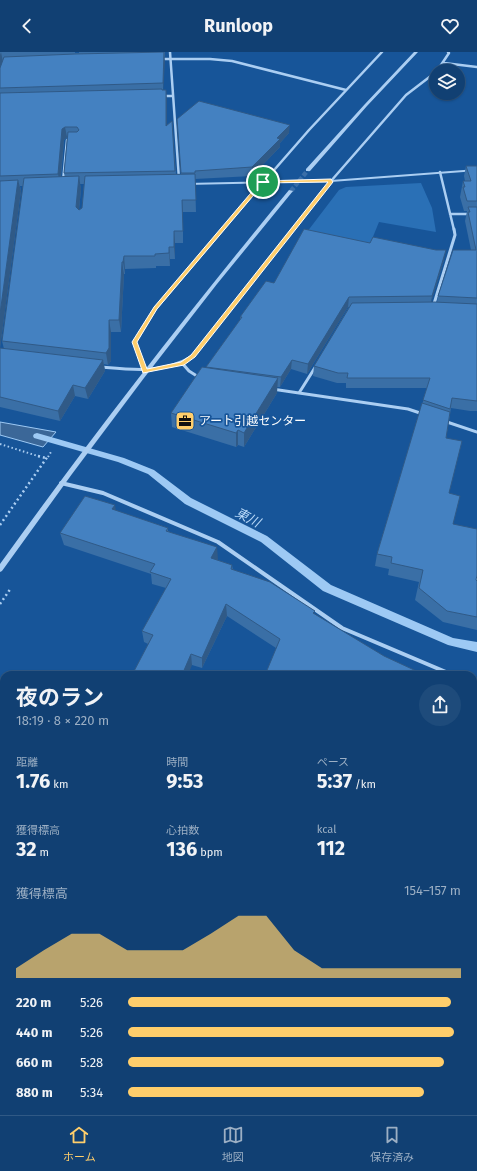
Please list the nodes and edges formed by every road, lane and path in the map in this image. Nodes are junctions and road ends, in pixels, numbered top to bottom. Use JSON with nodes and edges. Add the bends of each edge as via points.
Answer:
{"nodes":[{"id":1,"x":170,"y":52,"type":"edge"},
{"id":2,"x":382,"y":52,"type":"edge"},
{"id":3,"x":416,"y":52,"type":"edge"},
{"id":4,"x":448,"y":52,"type":"edge"},
{"id":5,"x":170,"y":59,"type":"junction"},
{"id":6,"x":154,"y":60,"type":"edge"},
{"id":7,"x":444,"y":63,"type":"joint"},
{"id":8,"x":477,"y":67,"type":"edge"},
{"id":9,"x":429,"y":78,"type":"edge"},
{"id":10,"x":346,"y":90,"type":"junction"},
{"id":11,"x":156,"y":96,"type":"edge"},
{"id":12,"x":172,"y":96,"type":"junction"},
{"id":13,"x":78,"y":140,"type":"edge"},
{"id":14,"x":308,"y":170,"type":"tunnel mouth"},
{"id":15,"x":477,"y":170,"type":"edge"},
{"id":16,"x":440,"y":172,"type":"junction"},
{"id":17,"x":331,"y":181,"type":"junction"},
{"id":18,"x":263,"y":182,"type":"junction"},
{"id":19,"x":179,"y":184,"type":"joint"},
{"id":20,"x":62,"y":187,"type":"edge"},
{"id":21,"x":291,"y":191,"type":"tunnel mouth"},
{"id":22,"x":450,"y":214,"type":"junction"},
{"id":23,"x":477,"y":214,"type":"edge"},
{"id":24,"x":440,"y":309,"type":"edge"},
{"id":25,"x":318,"y":361,"type":"edge"},
{"id":26,"x":182,"y":363,"type":"junction"},
{"id":27,"x":95,"y":366,"type":"edge"},
{"id":28,"x":145,"y":372,"type":"junction"},
{"id":29,"x":202,"y":379,"type":"edge"},
{"id":30,"x":269,"y":388,"type":"edge"},
{"id":31,"x":299,"y":392,"type":"junction"},
{"id":32,"x":429,"y":416,"type":"edge"},
{"id":33,"x":443,"y":420,"type":"edge"},
{"id":34,"x":477,"y":432,"type":"edge"},
{"id":35,"x":0,"y":444,"type":"edge"},
{"id":36,"x":51,"y":452,"type":"dead end"},
{"id":37,"x":46,"y":458,"type":"junction"},
{"id":38,"x":61,"y":483,"type":"junction"},
{"id":39,"x":0,"y":525,"type":"edge"},
{"id":40,"x":0,"y":569,"type":"edge"},
{"id":41,"x":477,"y":576,"type":"edge"},
{"id":42,"x":475,"y":586,"type":"edge"},
{"id":43,"x":444,"y":671,"type":"edge"}],
"edges":[{"from":1,"to":5,"type":"street"},
{"from":2,"to":10,"type":"street"},
{"from":3,"to":14,"type":"street"},
{"from":4,"to":7,"type":"street"},
{"from":5,"to":6,"type":"street"},
{"from":5,"to":10,"type":"street","via":[[232,61]]},
{"from":5,"to":12,"type":"street"},
{"from":7,"to":8,"type":"street"},
{"from":9,"to":17,"type":"street","via":[[406,95]]},
{"from":10,"to":18,"type":"street"},
{"from":11,"to":12,"type":"street"},
{"from":12,"to":19,"type":"street"},
{"from":13,"to":20,"type":"street","via":[[67,140]]},
{"from":15,"to":16,"type":"street"},
{"from":16,"to":17,"type":"street"},
{"from":16,"to":22,"type":"street"},
{"from":17,"to":18,"type":"street"},
{"from":17,"to":26,"type":"street","via":[[193,356]]},
{"from":18,"to":19,"type":"street"},
{"from":18,"to":28,"type":"street","via":[[156,308],[135,342]]},
{"from":21,"to":28,"type":"street"},
{"from":22,"to":23,"type":"street"},
{"from":22,"to":24,"type":"street","via":[[455,235],[432,309]]},
{"from":25,"to":31,"type":"street"},
{"from":26,"to":28,"type":"street"},
{"from":26,"to":29,"type":"street"},
{"from":27,"to":28,"type":"street"},
{"from":28,"to":38,"type":"street"},
{"from":30,"to":31,"type":"street"},
{"from":31,"to":32,"type":"street","via":[[408,409]]},
{"from":33,"to":34,"type":"street"},
{"from":35,"to":37,"type":"path"},
{"from":36,"to":37,"type":"path"},
{"from":37,"to":39,"type":"path"},
{"from":38,"to":40,"type":"street"},
{"from":38,"to":43,"type":"street","via":[[103,493],[218,542],[342,628]]},
{"from":41,"to":42,"type":"street"}]}
